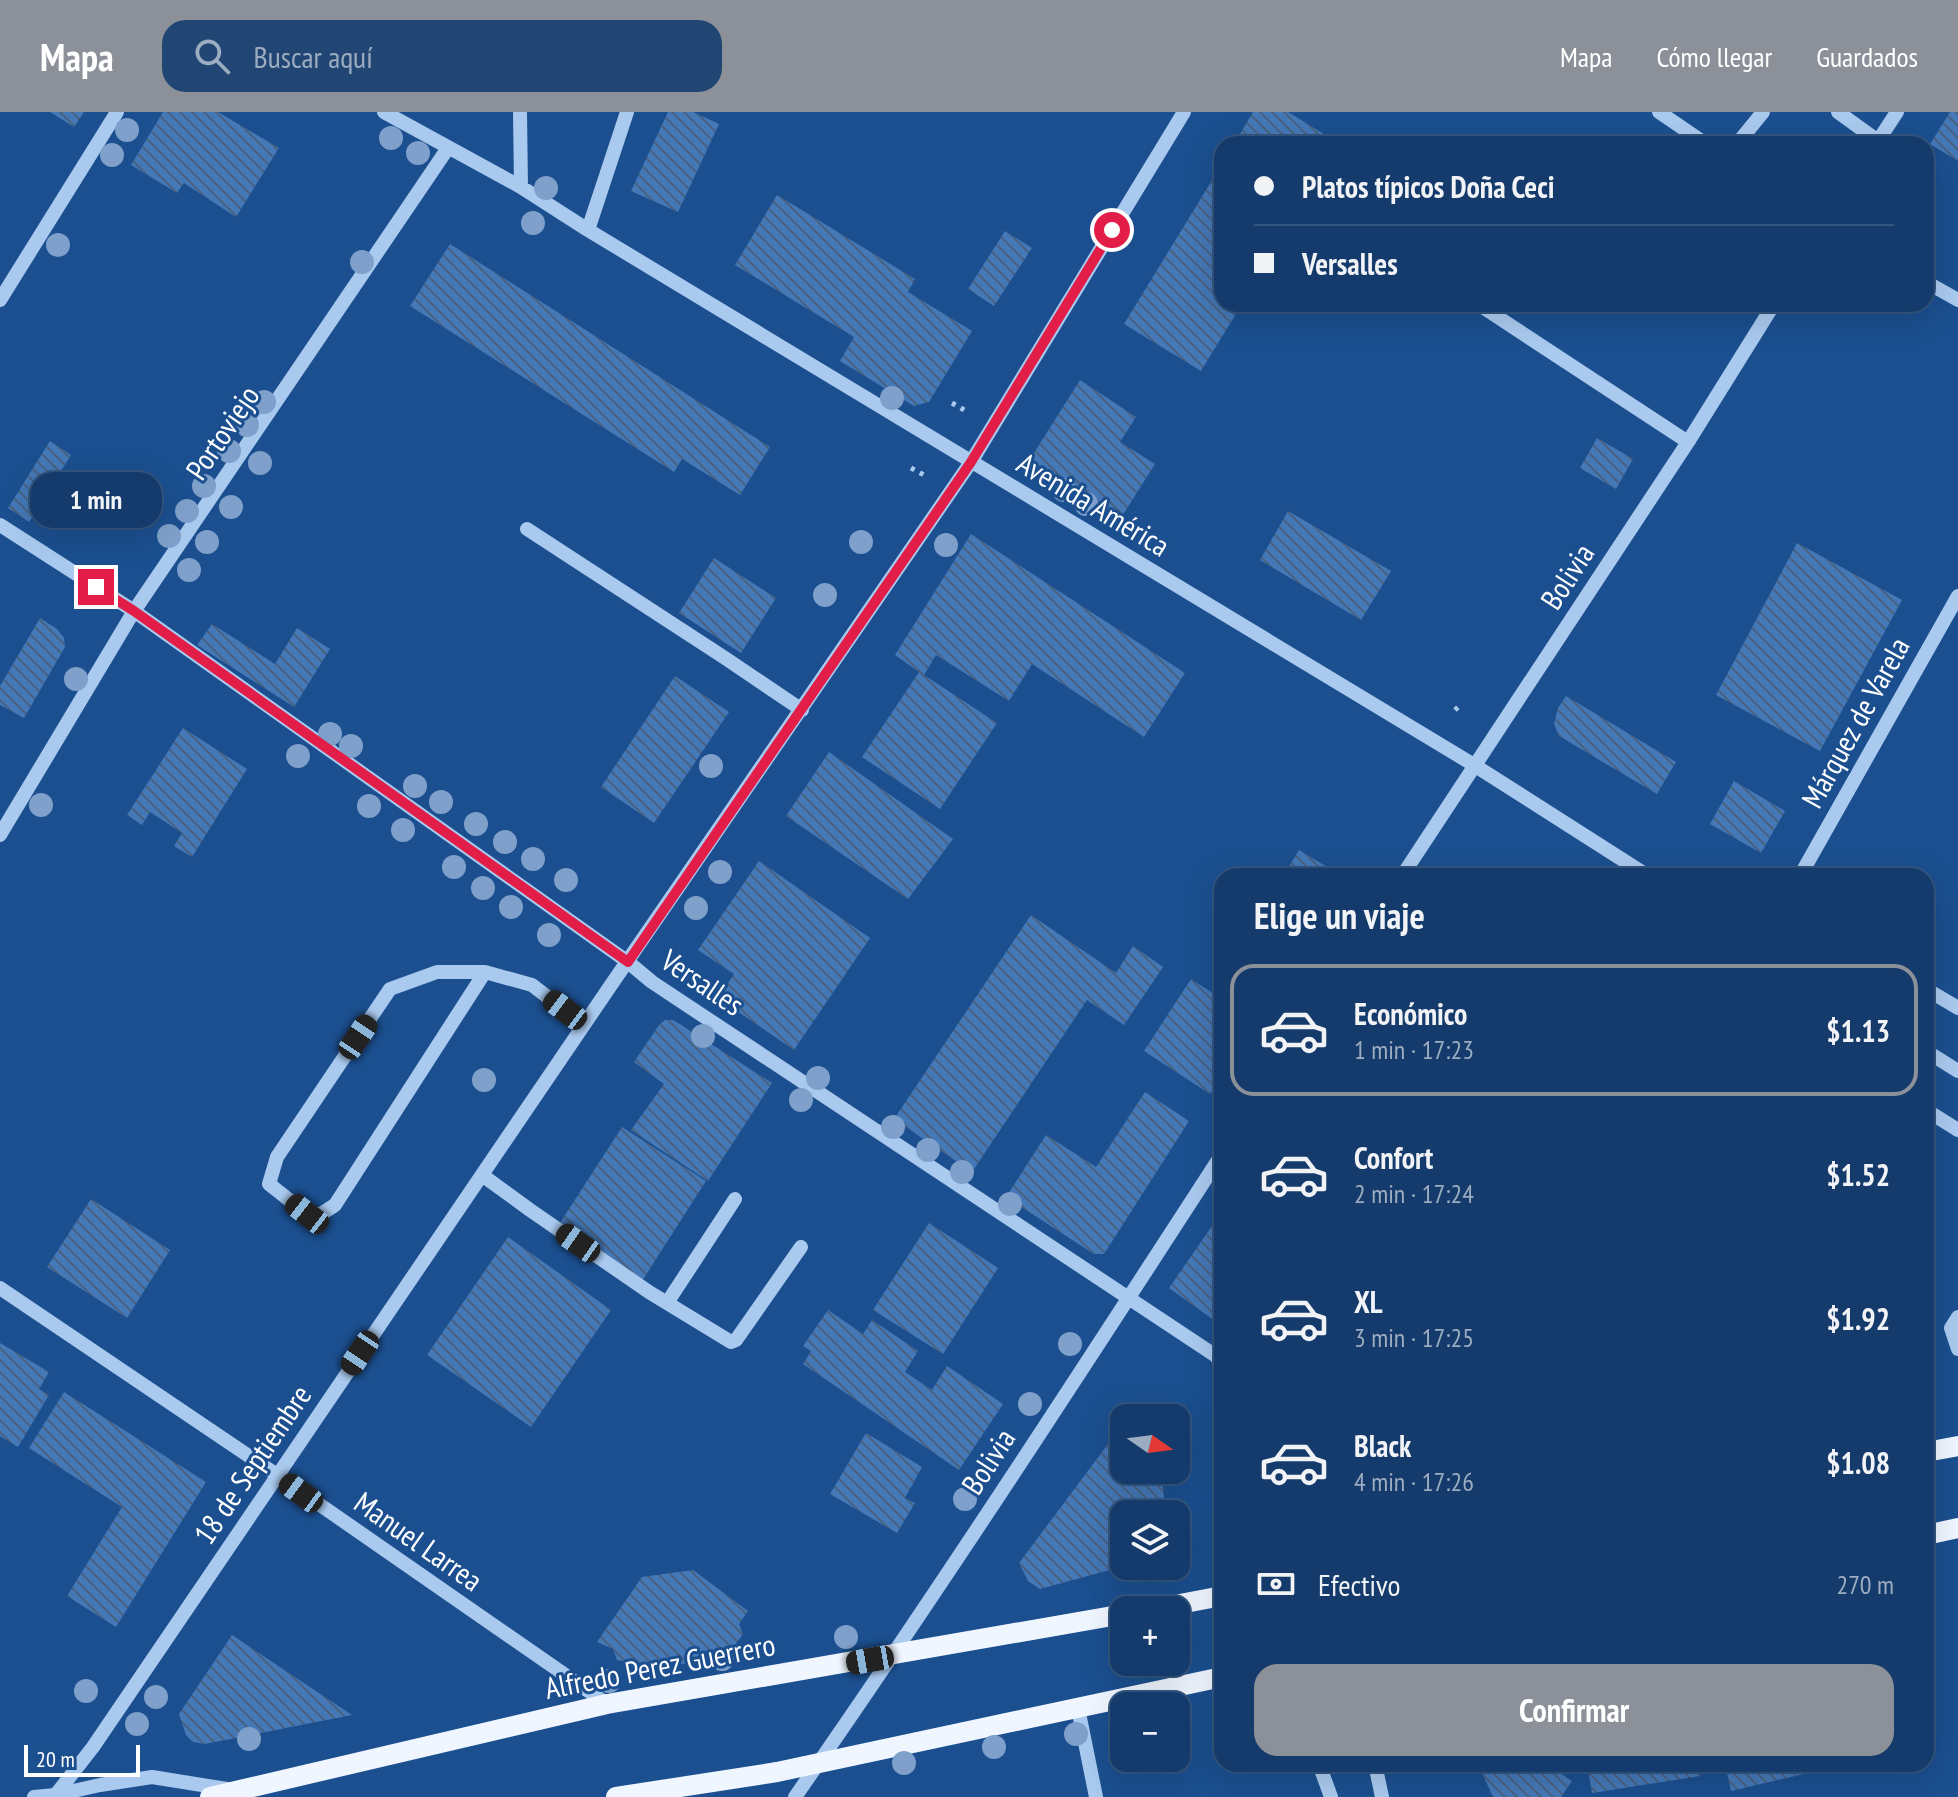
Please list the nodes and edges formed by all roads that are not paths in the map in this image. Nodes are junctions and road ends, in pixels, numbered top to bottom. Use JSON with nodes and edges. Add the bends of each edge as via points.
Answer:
{"nodes":[{"id":1,"x":117,"y":112,"type":"edge"},
{"id":2,"x":384,"y":112,"type":"edge"},
{"id":3,"x":520,"y":112,"type":"edge"},
{"id":4,"x":627,"y":112,"type":"edge"},
{"id":5,"x":1184,"y":112,"type":"edge"},
{"id":6,"x":1659,"y":112,"type":"edge"},
{"id":7,"x":1763,"y":112,"type":"edge"},
{"id":8,"x":1838,"y":112,"type":"edge"},
{"id":9,"x":1897,"y":112,"type":"edge"},
{"id":10,"x":1694,"y":136,"type":"edge"},
{"id":11,"x":1744,"y":136,"type":"edge"},
{"id":12,"x":1869,"y":136,"type":"edge"},
{"id":13,"x":1881,"y":136,"type":"edge"},
{"id":14,"x":448,"y":148,"type":"junction"},
{"id":15,"x":521,"y":187,"type":"junction"},
{"id":16,"x":588,"y":230,"type":"junction"},
{"id":17,"x":1934,"y":286,"type":"edge"},
{"id":18,"x":0,"y":300,"type":"edge"},
{"id":19,"x":1958,"y":300,"type":"edge"},
{"id":20,"x":1490,"y":312,"type":"edge"},
{"id":21,"x":1769,"y":312,"type":"edge"},
{"id":22,"x":1688,"y":442,"type":"junction"},
{"id":23,"x":971,"y":462,"type":"junction"},
{"id":24,"x":0,"y":525,"type":"edge"},
{"id":25,"x":527,"y":529,"type":"dead end"},
{"id":26,"x":1958,"y":596,"type":"edge"},
{"id":27,"x":134,"y":611,"type":"junction"},
{"id":28,"x":802,"y":710,"type":"junction"},
{"id":29,"x":1474,"y":765,"type":"junction"},
{"id":30,"x":0,"y":835,"type":"edge"},
{"id":31,"x":1407,"y":868,"type":"edge"},
{"id":32,"x":1635,"y":868,"type":"edge"},
{"id":33,"x":1805,"y":868,"type":"edge"},
{"id":34,"x":628,"y":962,"type":"junction"},
{"id":35,"x":485,"y":972,"type":"junction"},
{"id":36,"x":1934,"y":994,"type":"edge"},
{"id":37,"x":1958,"y":1008,"type":"edge"},
{"id":38,"x":584,"y":1025,"type":"junction"},
{"id":39,"x":1934,"y":1056,"type":"edge"},
{"id":40,"x":1958,"y":1071,"type":"edge"},
{"id":41,"x":1934,"y":1115,"type":"edge"},
{"id":42,"x":1958,"y":1130,"type":"edge"},
{"id":43,"x":1214,"y":1166,"type":"edge"},
{"id":44,"x":482,"y":1175,"type":"junction"},
{"id":45,"x":735,"y":1199,"type":"dead end"},
{"id":46,"x":801,"y":1247,"type":"dead end"},
{"id":47,"x":0,"y":1288,"type":"edge"},
{"id":48,"x":1130,"y":1297,"type":"junction"},
{"id":49,"x":667,"y":1303,"type":"junction"},
{"id":50,"x":1958,"y":1317,"type":"edge"},
{"id":51,"x":1958,"y":1349,"type":"edge"},
{"id":52,"x":1214,"y":1354,"type":"edge"},
{"id":53,"x":1958,"y":1446,"type":"edge"},
{"id":54,"x":1934,"y":1450,"type":"edge"},
{"id":55,"x":277,"y":1475,"type":"junction"},
{"id":56,"x":1958,"y":1528,"type":"edge"},
{"id":57,"x":1934,"y":1533,"type":"edge"},
{"id":58,"x":1214,"y":1598,"type":"edge"},
{"id":59,"x":1190,"y":1602,"type":"edge"},
{"id":60,"x":1110,"y":1616,"type":"edge"},
{"id":61,"x":892,"y":1656,"type":"junction"},
{"id":62,"x":1214,"y":1679,"type":"edge"},
{"id":63,"x":607,"y":1704,"type":"junction"},
{"id":64,"x":1078,"y":1708,"type":"junction"},
{"id":65,"x":820,"y":1762,"type":"junction"},
{"id":66,"x":1322,"y":1772,"type":"edge"},
{"id":67,"x":1377,"y":1772,"type":"edge"},
{"id":68,"x":236,"y":1791,"type":"junction"},
{"id":69,"x":54,"y":1796,"type":"edge"},
{"id":70,"x":34,"y":1797,"type":"edge"},
{"id":71,"x":210,"y":1797,"type":"edge"},
{"id":72,"x":616,"y":1797,"type":"edge"},
{"id":73,"x":795,"y":1797,"type":"edge"},
{"id":74,"x":1096,"y":1797,"type":"edge"},
{"id":75,"x":1331,"y":1797,"type":"edge"},
{"id":76,"x":1382,"y":1797,"type":"edge"}],
"edges":[{"from":1,"to":18,"type":"street"},
{"from":2,"to":14,"type":"street","name":"Avenida América"},
{"from":3,"to":15,"type":"street"},
{"from":4,"to":16,"type":"street"},
{"from":5,"to":23,"type":"street"},
{"from":6,"to":10,"type":"street"},
{"from":7,"to":11,"type":"street"},
{"from":8,"to":12,"type":"street"},
{"from":9,"to":13,"type":"street"},
{"from":14,"to":15,"type":"street","name":"Avenida América"},
{"from":14,"to":27,"type":"street","name":"Portoviejo"},
{"from":15,"to":16,"type":"street","name":"Avenida América"},
{"from":16,"to":23,"type":"street","name":"Avenida América"},
{"from":17,"to":19,"type":"street"},
{"from":20,"to":22,"type":"street"},
{"from":21,"to":22,"type":"street","name":"Bolivia"},
{"from":22,"to":29,"type":"street","name":"Bolivia"},
{"from":23,"to":28,"type":"street","name":"18 de Septiembre"},
{"from":23,"to":29,"type":"street","name":"Avenida América"},
{"from":24,"to":27,"type":"street","name":"Versalles"},
{"from":25,"to":28,"type":"street"},
{"from":26,"to":33,"type":"street","name":"Márquez de Varela"},
{"from":27,"to":30,"type":"street","name":"Portoviejo"},
{"from":27,"to":34,"type":"street","name":"Versalles"},
{"from":28,"to":34,"type":"street","name":"18 de Septiembre"},
{"from":29,"to":31,"type":"street","name":"Bolivia"},
{"from":29,"to":32,"type":"street","name":"Avenida América"},
{"from":34,"to":38,"type":"street","name":"18 de Septiembre"},
{"from":34,"to":48,"type":"street","name":"Versalles"},
{"from":35,"to":35,"type":"street","via":[[437,972],[390,989],[277,1157],[269,1184],[307,1214],[321,1214],[335,1205]]},
{"from":35,"to":38,"type":"street","via":[[532,985]]},
{"from":36,"to":37,"type":"street"},
{"from":38,"to":44,"type":"street","name":"18 de Septiembre"},
{"from":39,"to":40,"type":"street"},
{"from":41,"to":42,"type":"street"},
{"from":43,"to":48,"type":"street","name":"Bolivia"},
{"from":44,"to":49,"type":"street"},
{"from":44,"to":55,"type":"street","name":"18 de Septiembre"},
{"from":45,"to":49,"type":"street"},
{"from":46,"to":49,"type":"street","via":[[736,1340],[726,1341]]},
{"from":47,"to":55,"type":"street","name":"Manuel Larrea"},
{"from":48,"to":52,"type":"street","name":"Versalles"},
{"from":48,"to":61,"type":"street","name":"Bolivia"},
{"from":50,"to":51,"type":"street","via":[[1951,1328]]},
{"from":53,"to":54,"type":"main road"},
{"from":55,"to":63,"type":"street","name":"Manuel Larrea"},
{"from":55,"to":69,"type":"street","name":"18 de Septiembre","via":[[93,1747]]},
{"from":56,"to":57,"type":"main road"},
{"from":58,"to":59,"type":"main road"},
{"from":60,"to":61,"type":"main road","name":"Alfredo Perez Guerrero"},
{"from":61,"to":63,"type":"main road","name":"Alfredo Perez Guerrero"},
{"from":61,"to":65,"type":"street","name":"Bolivia"},
{"from":62,"to":64,"type":"main road"},
{"from":63,"to":68,"type":"main road","name":"Alfredo Perez Guerrero"},
{"from":64,"to":65,"type":"main road"},
{"from":64,"to":74,"type":"street"},
{"from":65,"to":72,"type":"main road"},
{"from":65,"to":73,"type":"street","name":"Bolivia"},
{"from":66,"to":75,"type":"street"},
{"from":67,"to":76,"type":"street"},
{"from":68,"to":69,"type":"street","via":[[152,1777]]},
{"from":68,"to":71,"type":"main road","name":"Alfredo Perez Guerrero"},
{"from":69,"to":70,"type":"street"}]}
